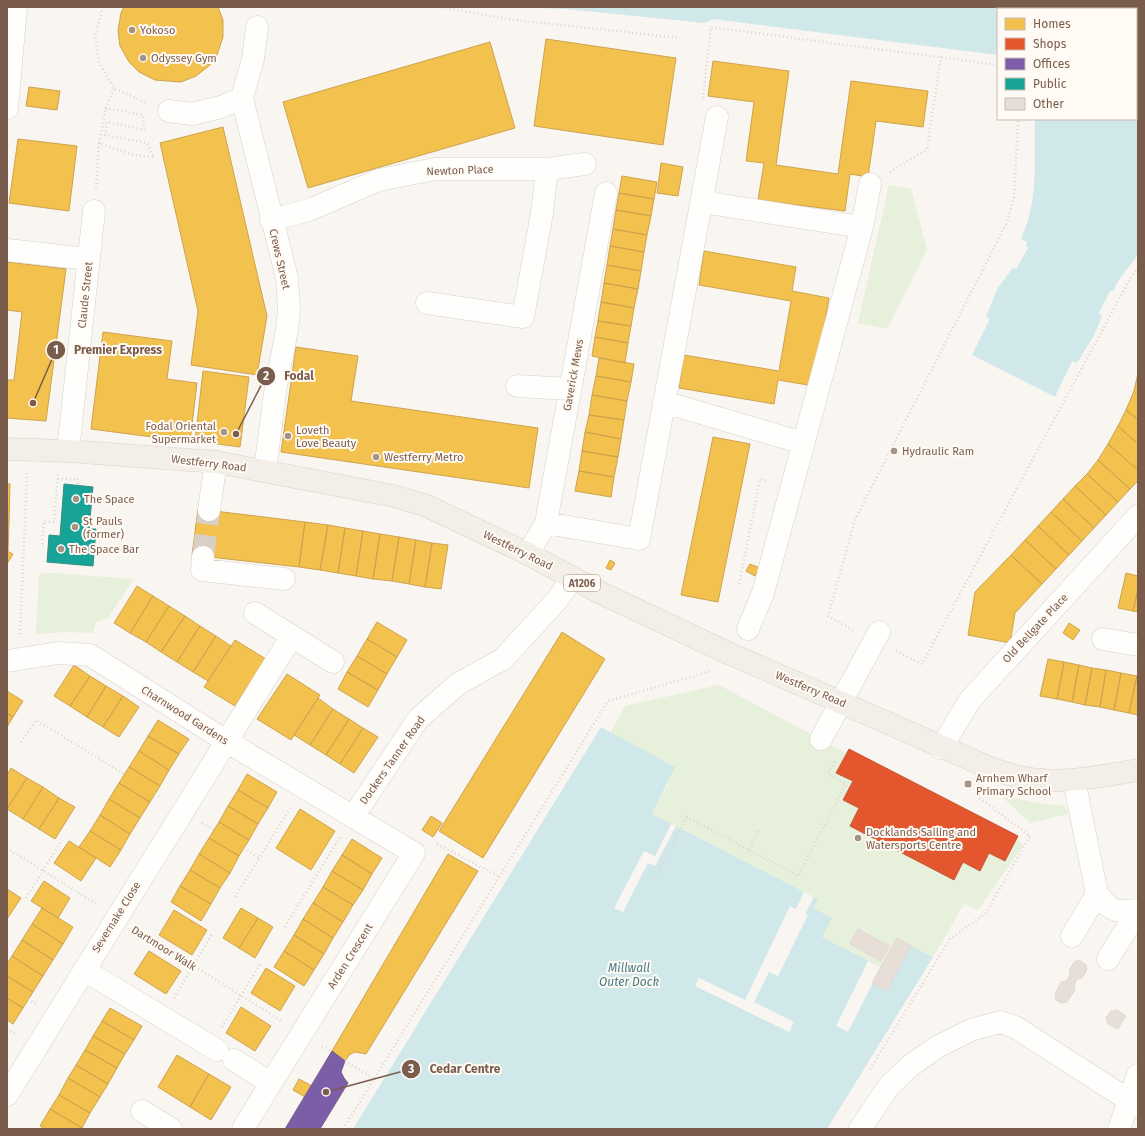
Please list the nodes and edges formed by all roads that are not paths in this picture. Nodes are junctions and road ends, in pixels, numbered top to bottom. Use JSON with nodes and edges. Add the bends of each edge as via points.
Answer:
{"nodes":[{"id":1,"x":16,"y":7,"type":"edge"},
{"id":2,"x":257,"y":28,"type":"dead end"},
{"id":3,"x":242,"y":98,"type":"junction"},
{"id":4,"x":7,"y":108,"type":"edge"},
{"id":5,"x":169,"y":111,"type":"road end"},
{"id":6,"x":717,"y":117,"type":"road end"},
{"id":7,"x":585,"y":164,"type":"dead end"},
{"id":8,"x":546,"y":169,"type":"junction"},
{"id":9,"x":870,"y":184,"type":"road end"},
{"id":10,"x":606,"y":193,"type":"dead end"},
{"id":11,"x":702,"y":202,"type":"junction"},
{"id":12,"x":94,"y":211,"type":"road end"},
{"id":13,"x":271,"y":220,"type":"junction"},
{"id":14,"x":862,"y":227,"type":"junction"},
{"id":15,"x":7,"y":250,"type":"edge"},
{"id":16,"x":89,"y":259,"type":"junction"},
{"id":17,"x":427,"y":303,"type":"dead end"},
{"id":18,"x":517,"y":386,"type":"dead end"},
{"id":19,"x":570,"y":389,"type":"junction"},
{"id":20,"x":664,"y":402,"type":"junction"},
{"id":21,"x":803,"y":443,"type":"junction"},
{"id":22,"x":18,"y":449,"type":"edge"},
{"id":23,"x":64,"y":451,"type":"junction"},
{"id":24,"x":216,"y":462,"type":"junction"},
{"id":25,"x":266,"y":470,"type":"junction"},
{"id":26,"x":209,"y":510,"type":"tunnel mouth"},
{"id":27,"x":1138,"y":516,"type":"edge"},
{"id":28,"x":546,"y":523,"type":"junction"},
{"id":29,"x":528,"y":554,"type":"junction"},
{"id":30,"x":203,"y":557,"type":"tunnel mouth"},
{"id":31,"x":573,"y":578,"type":"junction"},
{"id":32,"x":284,"y":579,"type":"dead end"},
{"id":33,"x":255,"y":613,"type":"dead end"},
{"id":34,"x":748,"y":628,"type":"dead end"},
{"id":35,"x":292,"y":636,"type":"junction"},
{"id":36,"x":877,"y":638,"type":"road end"},
{"id":37,"x":1103,"y":638,"type":"dead end"},
{"id":38,"x":1138,"y":645,"type":"edge"},
{"id":39,"x":13,"y":660,"type":"edge"},
{"id":40,"x":333,"y":662,"type":"dead end"},
{"id":41,"x":841,"y":702,"type":"junction"},
{"id":42,"x":226,"y":740,"type":"junction"},
{"id":43,"x":941,"y":748,"type":"junction"},
{"id":44,"x":824,"y":749,"type":"road end"},
{"id":45,"x":1138,"y":770,"type":"edge"},
{"id":46,"x":1074,"y":780,"type":"junction"},
{"id":47,"x":353,"y":816,"type":"junction"},
{"id":48,"x":1097,"y":894,"type":"junction"},
{"id":49,"x":1138,"y":910,"type":"edge"},
{"id":50,"x":1072,"y":936,"type":"dead end"},
{"id":51,"x":1108,"y":958,"type":"dead end"},
{"id":52,"x":84,"y":970,"type":"junction"},
{"id":53,"x":1138,"y":1075,"type":"edge"},
{"id":54,"x":271,"y":1083,"type":"junction"},
{"id":55,"x":7,"y":1095,"type":"edge"},
{"id":56,"x":1134,"y":1103,"type":"edge"},
{"id":57,"x":142,"y":1111,"type":"dead end"},
{"id":58,"x":171,"y":1129,"type":"edge"},
{"id":59,"x":243,"y":1129,"type":"edge"},
{"id":60,"x":860,"y":1129,"type":"edge"},
{"id":61,"x":1119,"y":1129,"type":"edge"}],
"edges":[{"from":1,"to":4,"type":"street"},
{"from":2,"to":3,"type":"street","via":[[253,59]]},
{"from":3,"to":5,"type":"street","via":[[221,107],[192,114]]},
{"from":3,"to":13,"type":"street","name":"Crews Street"},
{"from":6,"to":11,"type":"street"},
{"from":7,"to":8,"type":"street","name":"Newton Place"},
{"from":8,"to":13,"type":"street","name":"Newton Place","via":[[435,169],[379,180],[309,210]]},
{"from":8,"to":17,"type":"street","via":[[542,212],[523,317]]},
{"from":9,"to":14,"type":"street"},
{"from":10,"to":19,"type":"street","name":"Gaverick Mews"},
{"from":11,"to":14,"type":"street"},
{"from":11,"to":20,"type":"street"},
{"from":12,"to":16,"type":"street","name":"Claude Street"},
{"from":13,"to":25,"type":"street","name":"Crews Street","via":[[287,278],[289,309]]},
{"from":14,"to":21,"type":"street"},
{"from":15,"to":16,"type":"street"},
{"from":16,"to":23,"type":"street","name":"Claude Street"},
{"from":18,"to":19,"type":"street"},
{"from":19,"to":28,"type":"street","name":"Gaverick Mews"},
{"from":20,"to":21,"type":"street"},
{"from":20,"to":28,"type":"street","via":[[639,539]]},
{"from":21,"to":34,"type":"street","via":[[763,594]]},
{"from":22,"to":23,"type":"main road","name":"Westferry Road","number":"A1206"},
{"from":23,"to":24,"type":"main road","name":"Westferry Road","number":"A1206"},
{"from":24,"to":25,"type":"main road","name":"Westferry Road","number":"A1206"},
{"from":24,"to":26,"type":"street"},
{"from":25,"to":29,"type":"main road","name":"Westferry Road","number":"A1206","via":[[394,496],[427,506]]},
{"from":27,"to":43,"type":"street","name":"Old Bellgate Place","via":[[970,700]]},
{"from":28,"to":29,"type":"street","name":"Gaverick Mews"},
{"from":29,"to":31,"type":"main road","name":"Westferry Road","number":"A1206"},
{"from":30,"to":32,"type":"street","via":[[202,570]]},
{"from":31,"to":41,"type":"main road","name":"Westferry Road","number":"A1206","via":[[726,652]]},
{"from":31,"to":47,"type":"street","name":"Dockers Tanner Road","via":[[557,600],[503,659],[458,684],[418,719]]},
{"from":33,"to":35,"type":"street"},
{"from":35,"to":40,"type":"street"},
{"from":35,"to":42,"type":"street","name":"Severnake Close"},
{"from":36,"to":41,"type":"street"},
{"from":37,"to":38,"type":"street"},
{"from":39,"to":42,"type":"street","name":"Charnwood Gardens","via":[[58,653],[90,655]]},
{"from":41,"to":43,"type":"main road","name":"Westferry Road","number":"A1206"},
{"from":41,"to":44,"type":"street"},
{"from":42,"to":47,"type":"street","name":"Charnwood Gardens"},
{"from":42,"to":52,"type":"street","name":"Severnake Close"},
{"from":43,"to":46,"type":"main road","name":"Westferry Road","number":"A1206","via":[[988,767],[1022,777]]},
{"from":45,"to":46,"type":"main road","name":"Westferry Road","number":"A1206"},
{"from":46,"to":48,"type":"street"},
{"from":47,"to":54,"type":"street","name":"Arden Crescent","via":[[414,853]]},
{"from":48,"to":49,"type":"street","via":[[1106,906],[1122,913]]},
{"from":48,"to":50,"type":"street"},
{"from":49,"to":51,"type":"street"},
{"from":52,"to":54,"type":"street"},
{"from":52,"to":55,"type":"street","name":"Severnake Close"},
{"from":53,"to":56,"type":"street"},
{"from":54,"to":59,"type":"street","name":"Arden Crescent"},
{"from":56,"to":60,"type":"street","via":[[1015,1027],[1000,1022],[971,1030],[938,1047],[910,1066],[889,1086]]},
{"from":56,"to":61,"type":"street"},
{"from":57,"to":58,"type":"street"}]}
